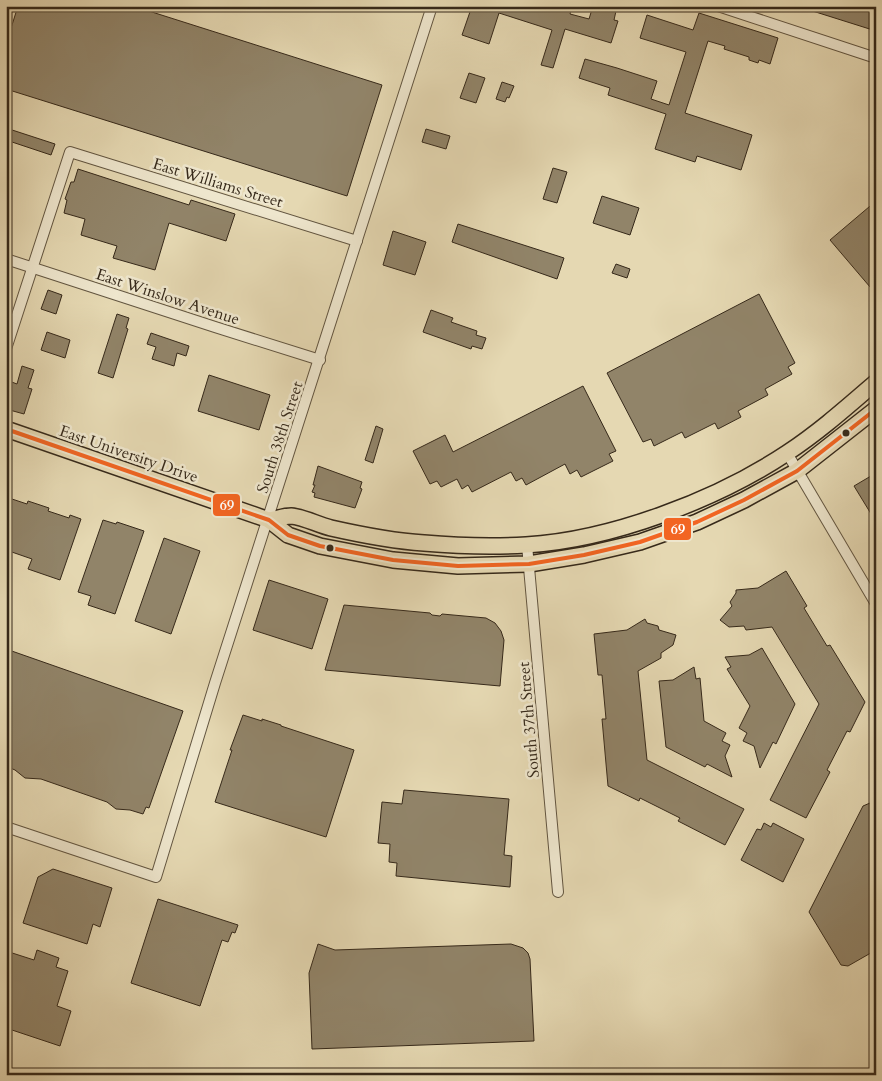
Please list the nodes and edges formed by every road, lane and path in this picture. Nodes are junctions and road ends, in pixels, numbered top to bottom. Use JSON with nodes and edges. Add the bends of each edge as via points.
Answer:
{"nodes":[{"id":1,"x":432,"y":6,"type":"edge"},
{"id":2,"x":718,"y":6,"type":"edge"},
{"id":3,"x":876,"y":58,"type":"edge"},
{"id":4,"x":357,"y":242,"type":"junction"},
{"id":5,"x":6,"y":260,"type":"edge"},
{"id":6,"x":32,"y":268,"type":"junction"},
{"id":7,"x":6,"y":349,"type":"edge"},
{"id":8,"x":320,"y":360,"type":"junction"},
{"id":9,"x":876,"y":382,"type":"edge"},
{"id":10,"x":876,"y":409,"type":"edge"},
{"id":11,"x":6,"y":429,"type":"edge"},
{"id":12,"x":787,"y":453,"type":"junction"},
{"id":13,"x":797,"y":471,"type":"junction"},
{"id":14,"x":268,"y":520,"type":"junction"},
{"id":15,"x":527,"y":545,"type":"junction"},
{"id":16,"x":529,"y":564,"type":"junction"},
{"id":17,"x":876,"y":604,"type":"edge"},
{"id":18,"x":6,"y":827,"type":"edge"},
{"id":19,"x":558,"y":892,"type":"dead end"},
{"id":20,"x":876,"y":1069,"type":"edge"},
{"id":21,"x":838,"y":1075,"type":"edge"}],
"edges":[{"from":1,"to":4,"type":"street","name":"South 38th Street"},
{"from":2,"to":3,"type":"street"},
{"from":4,"to":6,"type":"street","name":"East Williams Street","via":[[70,152]]},
{"from":4,"to":8,"type":"street","name":"South 38th Street"},
{"from":5,"to":6,"type":"street","name":"East Winslow Avenue"},
{"from":6,"to":7,"type":"street"},
{"from":6,"to":8,"type":"street","name":"East Winslow Avenue"},
{"from":8,"to":14,"type":"street","name":"South 38th Street"},
{"from":9,"to":12,"type":"main road","name":"East University Drive","via":[[834,419]]},
{"from":10,"to":13,"type":"main road","name":"East University Drive"},
{"from":11,"to":14,"type":"main road","name":"East University Drive"},
{"from":12,"to":13,"type":"street"},
{"from":12,"to":15,"type":"main road","name":"East University Drive","via":[[744,479],[694,502],[633,524],[584,537]]},
{"from":13,"to":16,"type":"main road","name":"East University Drive","via":[[744,500],[681,528],[640,542]]},
{"from":13,"to":17,"type":"street"},
{"from":14,"to":15,"type":"main road","name":"East University Drive","via":[[292,516],[394,541],[458,546]]},
{"from":14,"to":16,"type":"main road","name":"East University Drive","via":[[288,535],[320,546],[392,560],[458,566]]},
{"from":14,"to":18,"type":"street","name":"South 38th Street","via":[[156,877]]},
{"from":15,"to":16,"type":"street","name":"South 37th Street"},
{"from":16,"to":19,"type":"street","name":"South 37th Street"},
{"from":20,"to":21,"type":"path"}]}
